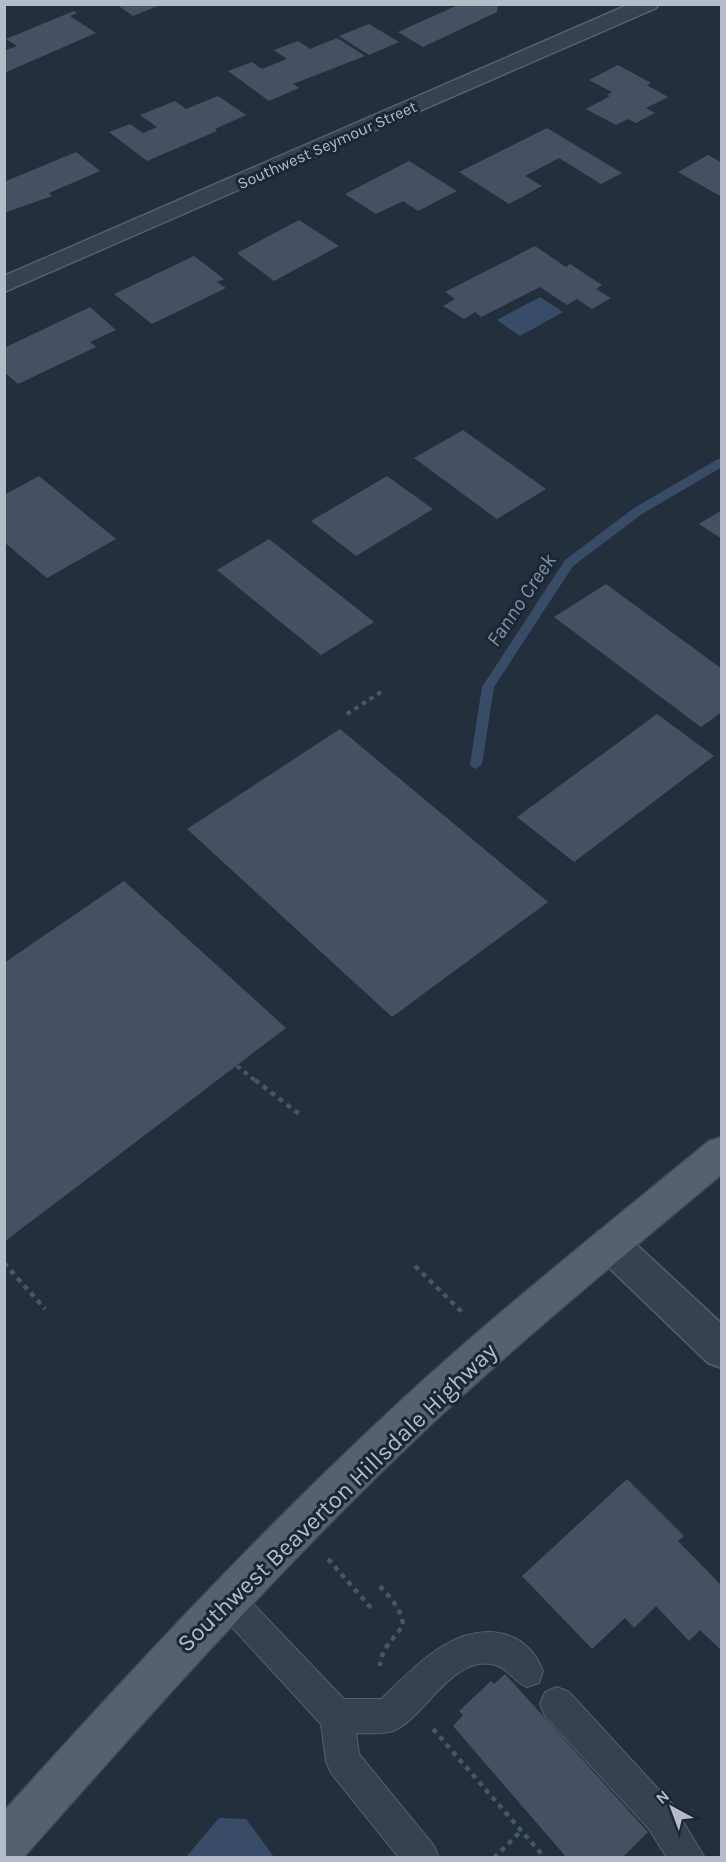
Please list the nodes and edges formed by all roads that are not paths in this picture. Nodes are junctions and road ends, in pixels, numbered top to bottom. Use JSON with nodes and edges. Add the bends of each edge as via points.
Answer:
{"nodes":[{"id":1,"x":647,"y":5,"type":"edge"},
{"id":2,"x":4,"y":285,"type":"edge"},
{"id":3,"x":722,"y":1152,"type":"edge"},
{"id":4,"x":610,"y":1244,"type":"junction"},
{"id":5,"x":722,"y":1350,"type":"edge"},
{"id":6,"x":228,"y":1600,"type":"junction"},
{"id":7,"x":527,"y":1671,"type":"dead end"},
{"id":8,"x":557,"y":1704,"type":"dead end"},
{"id":9,"x":337,"y":1716,"type":"junction"},
{"id":10,"x":4,"y":1845,"type":"edge"},
{"id":11,"x":422,"y":1857,"type":"edge"},
{"id":12,"x":688,"y":1857,"type":"edge"}],
"edges":[{"from":1,"to":2,"type":"street","name":"Southwest Seymour Street"},
{"from":3,"to":4,"type":"main road","name":"Southwest Beaverton Hillsdale Highway"},
{"from":4,"to":5,"type":"street"},
{"from":4,"to":6,"type":"main road","name":"Southwest Beaverton Hillsdale Highway","via":[[405,1423]]},
{"from":6,"to":9,"type":"lane"},
{"from":6,"to":10,"type":"main road","name":"Southwest Beaverton Hillsdale Highway"},
{"from":7,"to":9,"type":"lane","via":[[509,1652],[481,1646],[452,1659],[388,1716]]},
{"from":8,"to":12,"type":"lane","via":[[661,1817]]},
{"from":9,"to":11,"type":"lane","via":[[343,1761]]}]}
